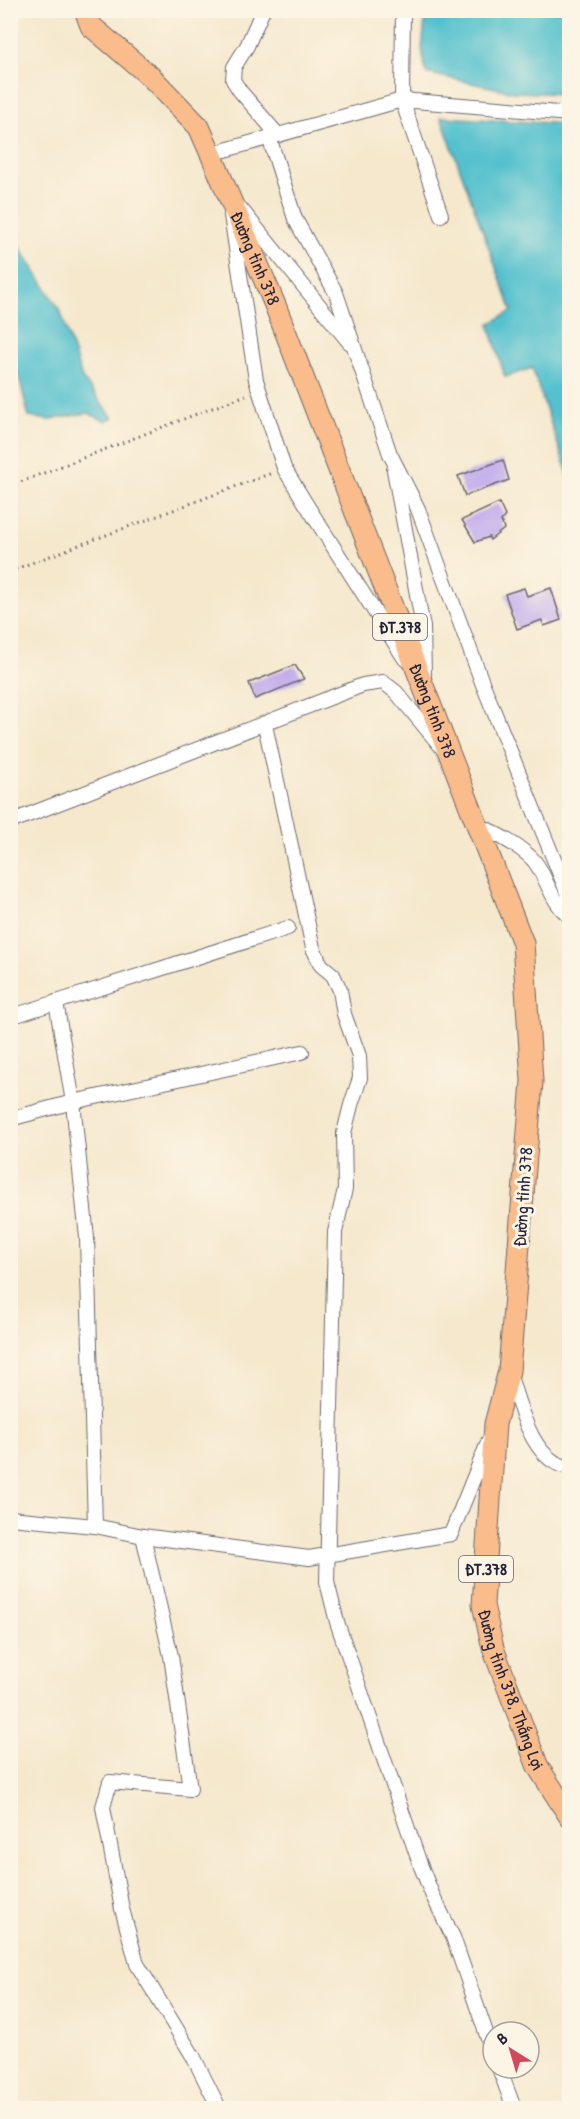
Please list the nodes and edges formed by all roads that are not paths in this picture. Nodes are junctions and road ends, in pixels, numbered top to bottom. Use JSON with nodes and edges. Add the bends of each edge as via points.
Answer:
{"nodes":[{"id":1,"x":85,"y":10,"type":"edge"},
{"id":2,"x":263,"y":10,"type":"edge"},
{"id":3,"x":404,"y":10,"type":"edge"},
{"id":4,"x":402,"y":100,"type":"junction"},
{"id":5,"x":570,"y":114,"type":"edge"},
{"id":6,"x":274,"y":136,"type":"junction"},
{"id":7,"x":211,"y":154,"type":"junction"},
{"id":8,"x":228,"y":192,"type":"junction"},
{"id":9,"x":441,"y":215,"type":"dead end"},
{"id":10,"x":356,"y":351,"type":"junction"},
{"id":11,"x":390,"y":454,"type":"junction"},
{"id":12,"x":424,"y":689,"type":"junction"},
{"id":13,"x":265,"y":724,"type":"junction"},
{"id":14,"x":451,"y":758,"type":"junction"},
{"id":15,"x":10,"y":822,"type":"edge"},
{"id":16,"x":476,"y":823,"type":"junction"},
{"id":17,"x":570,"y":898,"type":"edge"},
{"id":18,"x":570,"y":916,"type":"edge"},
{"id":19,"x":288,"y":928,"type":"dead end"},
{"id":20,"x":56,"y":1002,"type":"junction"},
{"id":21,"x":10,"y":1017,"type":"edge"},
{"id":22,"x":302,"y":1052,"type":"dead end"},
{"id":23,"x":73,"y":1102,"type":"junction"},
{"id":24,"x":10,"y":1119,"type":"edge"},
{"id":25,"x":514,"y":1305,"type":"joint"},
{"id":26,"x":509,"y":1371,"type":"junction"},
{"id":27,"x":495,"y":1424,"type":"junction"},
{"id":28,"x":570,"y":1467,"type":"edge"},
{"id":29,"x":10,"y":1518,"type":"edge"},
{"id":30,"x":95,"y":1526,"type":"junction"},
{"id":31,"x":143,"y":1536,"type":"junction"},
{"id":32,"x":328,"y":1555,"type":"junction"},
{"id":33,"x":570,"y":1817,"type":"edge"},
{"id":34,"x":482,"y":2020,"type":"edge"},
{"id":35,"x":503,"y":2080,"type":"edge"},
{"id":36,"x":219,"y":2109,"type":"edge"},
{"id":37,"x":514,"y":2109,"type":"edge"}],
"edges":[{"from":1,"to":7,"type":"main road","name":"Đường tỉnh 378","number":"ĐT.378","via":[[91,26],[150,77],[199,127]]},
{"from":2,"to":6,"type":"street","via":[[234,67],[233,80]]},
{"from":3,"to":4,"type":"street"},
{"from":4,"to":5,"type":"street"},
{"from":4,"to":6,"type":"street"},
{"from":4,"to":9,"type":"street"},
{"from":6,"to":7,"type":"street"},
{"from":6,"to":10,"type":"street","via":[[296,219],[336,293]]},
{"from":7,"to":8,"type":"main road","name":"Đường tỉnh 378","number":"ĐT.378"},
{"from":8,"to":10,"type":"street"},
{"from":8,"to":12,"type":"main road","name":"Đường tỉnh 378","number":"ĐT.378"},
{"from":8,"to":12,"type":"street","via":[[259,390],[284,468]]},
{"from":10,"to":11,"type":"street"},
{"from":11,"to":12,"type":"street","via":[[423,627]]},
{"from":11,"to":17,"type":"street","via":[[418,508],[482,682]]},
{"from":12,"to":14,"type":"main road","name":"Đường tỉnh 378","number":"ĐT.378"},
{"from":13,"to":14,"type":"street","via":[[363,685],[383,682],[396,692]]},
{"from":13,"to":15,"type":"street"},
{"from":13,"to":32,"type":"street","via":[[313,948],[340,990],[359,1056],[360,1078],[344,1133],[345,1189],[335,1232]]},
{"from":14,"to":16,"type":"main road","name":"Đường tỉnh 378","number":"ĐT.378"},
{"from":16,"to":18,"type":"street","via":[[527,854],[561,909]]},
{"from":16,"to":25,"type":"main road","name":"Đường tỉnh 378","number":"ĐT.378","via":[[523,943],[532,1081]]},
{"from":19,"to":20,"type":"street"},
{"from":20,"to":21,"type":"street"},
{"from":20,"to":23,"type":"street"},
{"from":22,"to":23,"type":"street"},
{"from":23,"to":24,"type":"street"},
{"from":23,"to":30,"type":"street","via":[[87,1238]]},
{"from":25,"to":26,"type":"main road","name":"Đường tỉnh 378, Thắng Lợi","number":"ĐT.378"},
{"from":26,"to":27,"type":"main road","name":"Đường tỉnh 378, Thắng Lợi","number":"ĐT.378"},
{"from":26,"to":28,"type":"street","via":[[524,1419],[545,1457]]},
{"from":27,"to":32,"type":"street","via":[[451,1534]]},
{"from":27,"to":33,"type":"main road","name":"Đường tỉnh 378, Thắng Lợi","number":"ĐT.378","via":[[483,1605],[493,1648],[538,1767]]},
{"from":29,"to":30,"type":"street"},
{"from":30,"to":31,"type":"street"},
{"from":31,"to":32,"type":"street","via":[[309,1558]]},
{"from":31,"to":36,"type":"street","via":[[171,1656],[190,1789],[111,1782],[104,1807],[122,1909],[137,1964],[193,2056]]},
{"from":32,"to":34,"type":"street","via":[[327,1582],[337,1622],[420,1864],[453,1936]]},
{"from":35,"to":37,"type":"street"}]}
